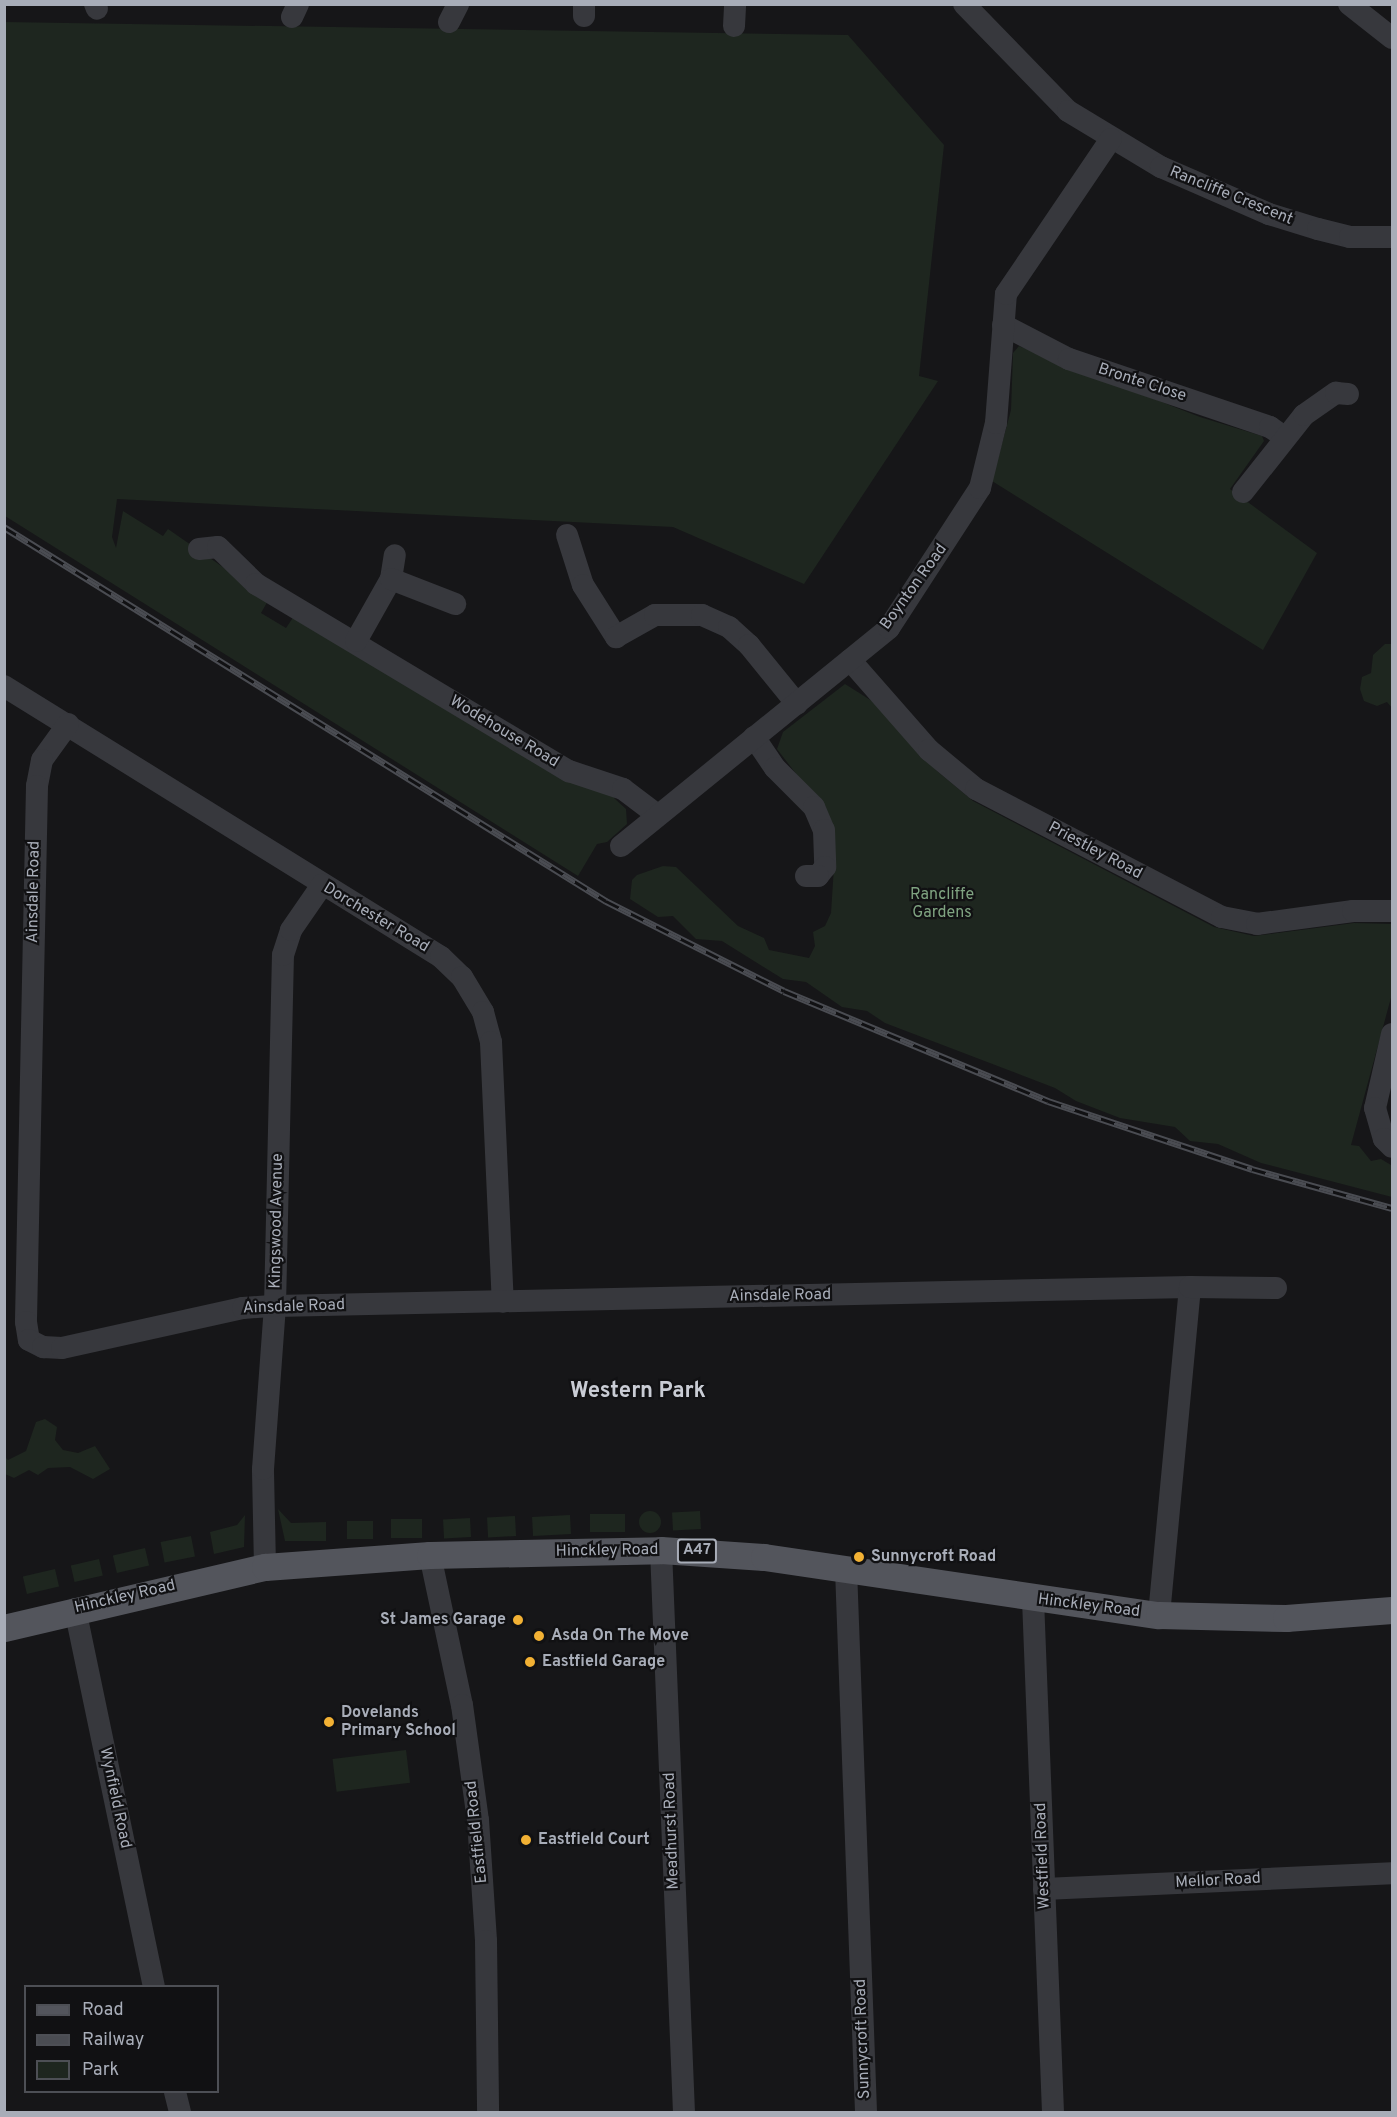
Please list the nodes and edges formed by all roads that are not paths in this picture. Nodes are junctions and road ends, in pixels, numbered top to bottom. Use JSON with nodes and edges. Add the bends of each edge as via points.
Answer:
{"nodes":[{"id":1,"x":964,"y":4,"type":"edge"},
{"id":2,"x":1349,"y":4,"type":"edge"},
{"id":3,"x":1392,"y":38,"type":"edge"},
{"id":4,"x":1111,"y":139,"type":"junction"},
{"id":5,"x":1392,"y":237,"type":"edge"},
{"id":6,"x":1003,"y":325,"type":"junction"},
{"id":7,"x":1348,"y":394,"type":"dead end"},
{"id":8,"x":1283,"y":436,"type":"junction"},
{"id":9,"x":1243,"y":492,"type":"dead end"},
{"id":10,"x":215,"y":542,"type":"dead end"},
{"id":11,"x":564,"y":547,"type":"dead end"},
{"id":12,"x":395,"y":555,"type":"dead end"},
{"id":13,"x":391,"y":579,"type":"junction"},
{"id":14,"x":455,"y":604,"type":"dead end"},
{"id":15,"x":356,"y":641,"type":"junction"},
{"id":16,"x":850,"y":660,"type":"junction"},
{"id":17,"x":4,"y":686,"type":"edge"},
{"id":18,"x":797,"y":704,"type":"junction"},
{"id":19,"x":68,"y":724,"type":"junction"},
{"id":20,"x":754,"y":737,"type":"junction"},
{"id":21,"x":656,"y":814,"type":"junction"},
{"id":22,"x":621,"y":846,"type":"dead end"},
{"id":23,"x":818,"y":882,"type":"dead end"},
{"id":24,"x":322,"y":885,"type":"junction"},
{"id":25,"x":1392,"y":911,"type":"edge"},
{"id":26,"x":1392,"y":1034,"type":"edge"},
{"id":27,"x":1392,"y":1147,"type":"edge"},
{"id":28,"x":1190,"y":1287,"type":"junction"},
{"id":29,"x":1276,"y":1288,"type":"dead end"},
{"id":30,"x":503,"y":1302,"type":"junction"},
{"id":31,"x":275,"y":1306,"type":"junction"},
{"id":32,"x":661,"y":1550,"type":"junction"},
{"id":33,"x":430,"y":1555,"type":"junction"},
{"id":34,"x":265,"y":1567,"type":"junction"},
{"id":35,"x":846,"y":1569,"type":"junction"},
{"id":36,"x":1033,"y":1599,"type":"junction"},
{"id":37,"x":75,"y":1609,"type":"junction"},
{"id":38,"x":1392,"y":1610,"type":"edge"},
{"id":39,"x":1159,"y":1615,"type":"junction"},
{"id":40,"x":4,"y":1628,"type":"edge"},
{"id":41,"x":1392,"y":1873,"type":"edge"},
{"id":42,"x":1044,"y":1889,"type":"junction"},
{"id":43,"x":154,"y":1985,"type":"edge"},
{"id":44,"x":176,"y":2093,"type":"edge"},
{"id":45,"x":180,"y":2112,"type":"edge"},
{"id":46,"x":488,"y":2112,"type":"edge"},
{"id":47,"x":684,"y":2112,"type":"edge"},
{"id":48,"x":866,"y":2112,"type":"edge"},
{"id":49,"x":1053,"y":2112,"type":"edge"}],
"edges":[{"from":1,"to":4,"type":"street","name":"Rancliffe Crescent","via":[[1068,111]]},
{"from":2,"to":3,"type":"street"},
{"from":4,"to":5,"type":"street","name":"Rancliffe Crescent","via":[[1161,167],[1269,214],[1350,237]]},
{"from":4,"to":6,"type":"street","name":"Boynton Road","via":[[1006,294]]},
{"from":6,"to":8,"type":"street","name":"Bronte Close","via":[[1069,359],[1270,427]]},
{"from":6,"to":16,"type":"street","name":"Boynton Road","via":[[996,423],[980,488],[889,628]]},
{"from":7,"to":8,"type":"street","via":[[1336,393]]},
{"from":8,"to":9,"type":"street"},
{"from":10,"to":15,"type":"street","name":"Wodehouse Road","via":[[256,584]]},
{"from":11,"to":18,"type":"street","via":[[609,643],[655,615],[702,615],[729,627],[749,645]]},
{"from":12,"to":13,"type":"street"},
{"from":13,"to":14,"type":"street"},
{"from":13,"to":15,"type":"street"},
{"from":15,"to":21,"type":"street","name":"Wodehouse Road","via":[[569,771],[623,789]]},
{"from":16,"to":18,"type":"street","name":"Boynton Road"},
{"from":16,"to":25,"type":"street","name":"Priestley Road","via":[[929,750],[976,789],[1222,917],[1257,924],[1353,911]]},
{"from":17,"to":19,"type":"street","name":"Dorchester Road"},
{"from":18,"to":20,"type":"street","name":"Boynton Road"},
{"from":19,"to":24,"type":"street","name":"Dorchester Road"},
{"from":19,"to":31,"type":"street","name":"Ainsdale Road","via":[[42,760],[37,786],[26,1333],[36,1345],[62,1348],[243,1308]]},
{"from":20,"to":21,"type":"street","name":"Boynton Road"},
{"from":20,"to":23,"type":"street","via":[[776,768],[814,807],[826,853]]},
{"from":21,"to":22,"type":"street","name":"Boynton Road"},
{"from":24,"to":30,"type":"street","name":"Dorchester Road","via":[[441,957],[462,977],[483,1012],[494,1071]]},
{"from":24,"to":31,"type":"street","name":"Kingswood Avenue","via":[[284,945]]},
{"from":26,"to":27,"type":"street","via":[[1375,1108],[1384,1138]]},
{"from":28,"to":29,"type":"street","name":"Ainsdale Road"},
{"from":28,"to":30,"type":"street","name":"Ainsdale Road"},
{"from":28,"to":39,"type":"street"},
{"from":30,"to":31,"type":"street","name":"Ainsdale Road"},
{"from":31,"to":34,"type":"street","name":"Kingswood Avenue","via":[[263,1469]]},
{"from":32,"to":33,"type":"main road","name":"Hinckley Road","number":"A47"},
{"from":32,"to":35,"type":"main road","name":"Hinckley Road","number":"A47","via":[[723,1552]]},
{"from":32,"to":47,"type":"street","name":"Meadhurst Road"},
{"from":33,"to":34,"type":"main road","name":"Hinckley Road","number":"A47"},
{"from":33,"to":46,"type":"street","name":"Eastfield Road","via":[[462,1705],[478,1820],[486,1941]]},
{"from":34,"to":37,"type":"main road","name":"Hinckley Road","number":"A47"},
{"from":35,"to":36,"type":"main road","name":"Hinckley Road","number":"A47"},
{"from":35,"to":48,"type":"street","name":"Sunnycroft Road"},
{"from":36,"to":39,"type":"main road","name":"Hinckley Road","number":"A47"},
{"from":36,"to":42,"type":"street","name":"Westfield Road"},
{"from":37,"to":40,"type":"main road","name":"Hinckley Road","number":"A47"},
{"from":37,"to":43,"type":"street","name":"Wynfield Road"},
{"from":38,"to":39,"type":"main road","name":"Hinckley Road","number":"A47","via":[[1286,1618]]},
{"from":41,"to":42,"type":"street","name":"Mellor Road"},
{"from":42,"to":49,"type":"street","name":"Westfield Road"},
{"from":44,"to":45,"type":"street"}]}
